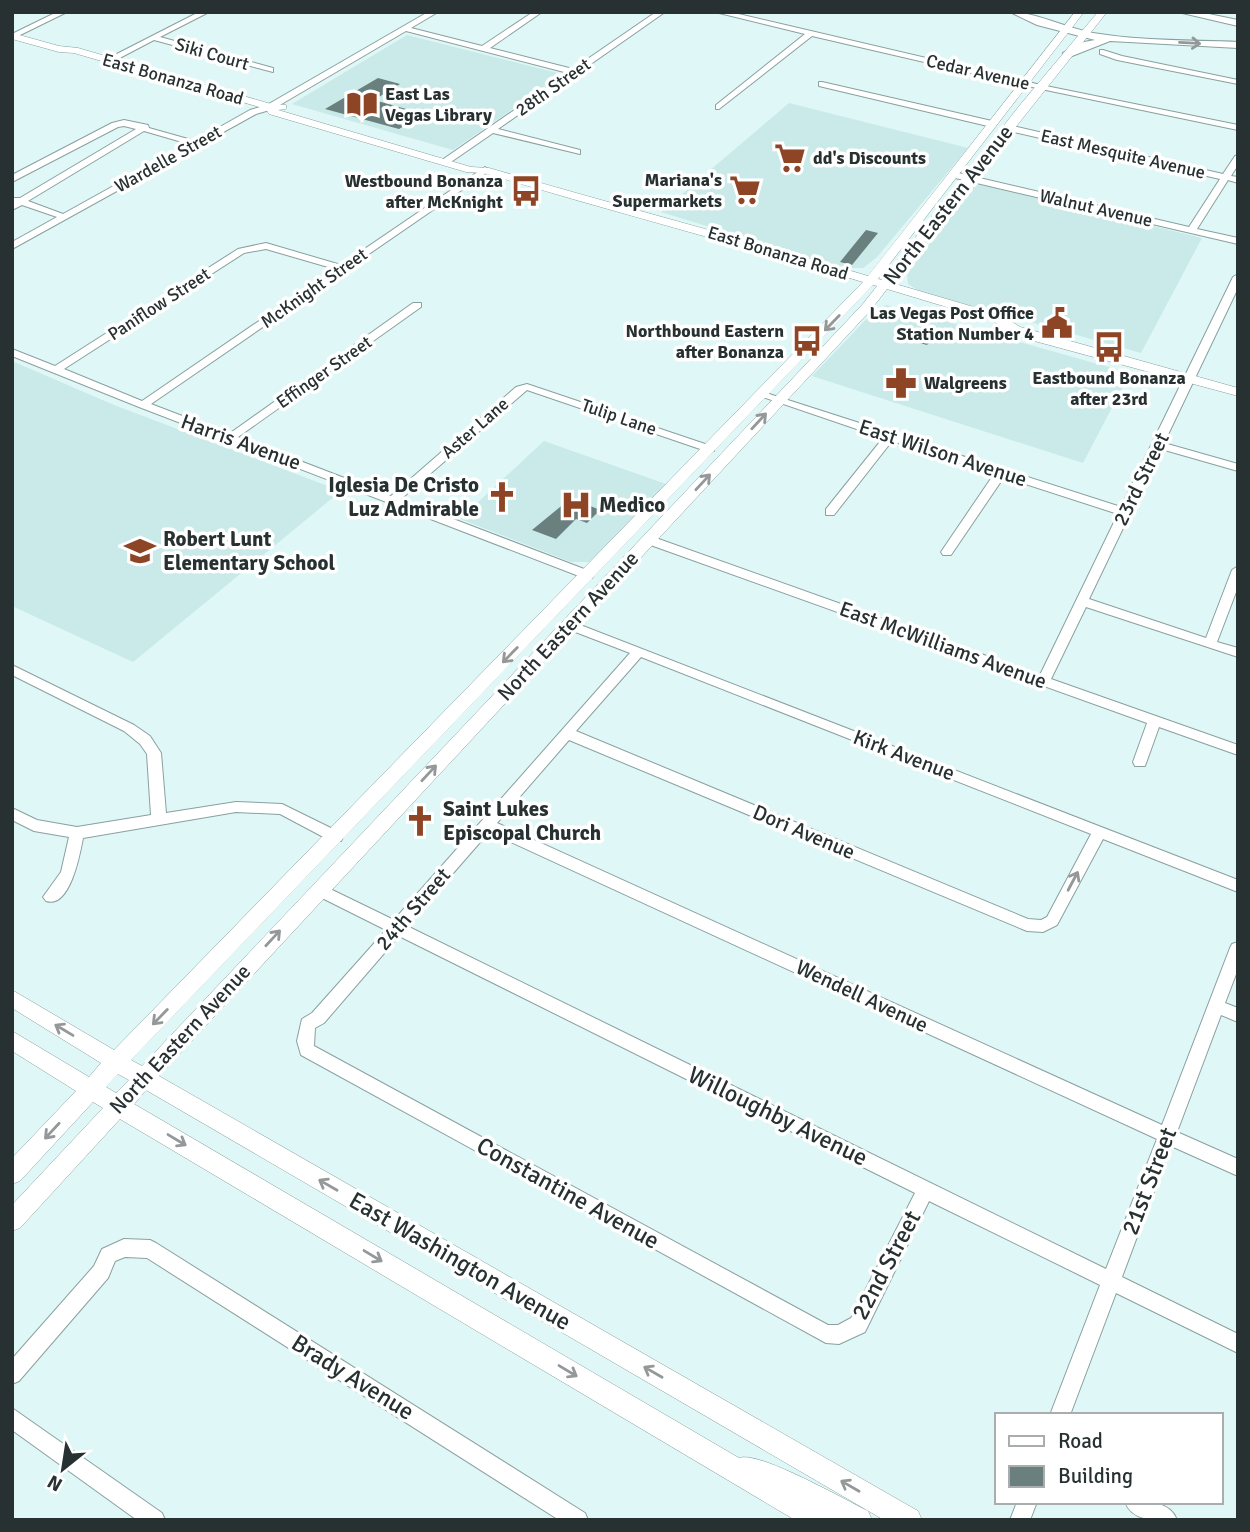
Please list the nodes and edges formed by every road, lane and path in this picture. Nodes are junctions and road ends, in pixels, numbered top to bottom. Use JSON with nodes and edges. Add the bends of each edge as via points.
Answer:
{"nodes":[{"id":1,"x":49,"y":12,"type":"edge"},
{"id":2,"x":63,"y":12,"type":"edge"},
{"id":3,"x":205,"y":12,"type":"edge"},
{"id":4,"x":434,"y":12,"type":"edge"},
{"id":5,"x":538,"y":12,"type":"edge"},
{"id":6,"x":661,"y":12,"type":"edge"},
{"id":7,"x":719,"y":12,"type":"edge"},
{"id":8,"x":1080,"y":12,"type":"edge"},
{"id":9,"x":1103,"y":12,"type":"edge"},
{"id":10,"x":1183,"y":12,"type":"edge"},
{"id":11,"x":1218,"y":12,"type":"edge"},
{"id":12,"x":1017,"y":13,"type":"edge"},
{"id":13,"x":1238,"y":16,"type":"edge"},
{"id":14,"x":1238,"y":23,"type":"edge"},
{"id":15,"x":405,"y":29,"type":"junction"},
{"id":16,"x":1066,"y":31,"type":"junction"},
{"id":17,"x":15,"y":33,"type":"edge"},
{"id":18,"x":810,"y":34,"type":"junction"},
{"id":19,"x":1085,"y":34,"type":"junction"},
{"id":20,"x":155,"y":37,"type":"junction"},
{"id":21,"x":1142,"y":40,"type":"junction"},
{"id":22,"x":1238,"y":44,"type":"edge"},
{"id":23,"x":1055,"y":45,"type":"junction"},
{"id":24,"x":483,"y":49,"type":"junction"},
{"id":25,"x":1103,"y":52,"type":"dead end"},
{"id":26,"x":1067,"y":55,"type":"junction"},
{"id":27,"x":109,"y":60,"type":"junction"},
{"id":28,"x":270,"y":70,"type":"dead end"},
{"id":29,"x":575,"y":72,"type":"junction"},
{"id":30,"x":1238,"y":82,"type":"edge"},
{"id":31,"x":1025,"y":83,"type":"junction"},
{"id":32,"x":822,"y":84,"type":"dead end"},
{"id":33,"x":1041,"y":87,"type":"junction"},
{"id":34,"x":270,"y":107,"type":"junction"},
{"id":35,"x":719,"y":107,"type":"dead end"},
{"id":36,"x":992,"y":124,"type":"junction"},
{"id":37,"x":145,"y":127,"type":"junction"},
{"id":38,"x":1008,"y":128,"type":"junction"},
{"id":39,"x":1238,"y":128,"type":"edge"},
{"id":40,"x":492,"y":130,"type":"junction"},
{"id":41,"x":197,"y":144,"type":"junction"},
{"id":42,"x":577,"y":152,"type":"dead end"},
{"id":43,"x":449,"y":159,"type":"junction"},
{"id":44,"x":1238,"y":159,"type":"edge"},
{"id":45,"x":485,"y":170,"type":"junction"},
{"id":46,"x":954,"y":175,"type":"junction"},
{"id":47,"x":1225,"y":177,"type":"junction"},
{"id":48,"x":12,"y":178,"type":"edge"},
{"id":49,"x":969,"y":178,"type":"junction"},
{"id":50,"x":1238,"y":180,"type":"edge"},
{"id":51,"x":939,"y":194,"type":"junction"},
{"id":52,"x":15,"y":203,"type":"edge"},
{"id":53,"x":64,"y":217,"type":"junction"},
{"id":54,"x":939,"y":217,"type":"junction"},
{"id":55,"x":657,"y":221,"type":"junction"},
{"id":56,"x":1191,"y":230,"type":"junction"},
{"id":57,"x":677,"y":233,"type":"junction"},
{"id":58,"x":729,"y":239,"type":"junction"},
{"id":59,"x":1238,"y":241,"type":"edge"},
{"id":60,"x":12,"y":246,"type":"edge"},
{"id":61,"x":896,"y":249,"type":"junction"},
{"id":62,"x":901,"y":266,"type":"junction"},
{"id":63,"x":342,"y":268,"type":"junction"},
{"id":64,"x":829,"y":269,"type":"junction"},
{"id":65,"x":1238,"y":277,"type":"edge"},
{"id":66,"x":867,"y":286,"type":"junction"},
{"id":67,"x":881,"y":290,"type":"junction"},
{"id":68,"x":931,"y":299,"type":"junction"},
{"id":69,"x":417,"y":305,"type":"dead end"},
{"id":70,"x":1016,"y":330,"type":"junction"},
{"id":71,"x":12,"y":352,"type":"edge"},
{"id":72,"x":56,"y":370,"type":"junction"},
{"id":73,"x":1189,"y":378,"type":"junction"},
{"id":74,"x":527,"y":387,"type":"joint"},
{"id":75,"x":1238,"y":392,"type":"edge"},
{"id":76,"x":770,"y":398,"type":"junction"},
{"id":77,"x":143,"y":405,"type":"junction"},
{"id":78,"x":890,"y":436,"type":"junction"},
{"id":79,"x":230,"y":438,"type":"junction"},
{"id":80,"x":1157,"y":444,"type":"junction"},
{"id":81,"x":710,"y":449,"type":"junction"},
{"id":82,"x":1238,"y":468,"type":"edge"},
{"id":83,"x":1001,"y":472,"type":"junction"},
{"id":84,"x":679,"y":482,"type":"junction"},
{"id":85,"x":394,"y":499,"type":"junction"},
{"id":86,"x":830,"y":512,"type":"dead end"},
{"id":87,"x":1125,"y":512,"type":"junction"},
{"id":88,"x":649,"y":540,"type":"junction"},
{"id":89,"x":947,"y":552,"type":"dead end"},
{"id":90,"x":1238,"y":570,"type":"edge"},
{"id":91,"x":588,"y":575,"type":"junction"},
{"id":92,"x":1082,"y":601,"type":"junction"},
{"id":93,"x":570,"y":625,"type":"junction"},
{"id":94,"x":1210,"y":644,"type":"junction"},
{"id":95,"x":549,"y":647,"type":"junction"},
{"id":96,"x":638,"y":652,"type":"junction"},
{"id":97,"x":1238,"y":653,"type":"edge"},
{"id":98,"x":12,"y":669,"type":"edge"},
{"id":99,"x":1044,"y":680,"type":"junction"},
{"id":100,"x":1155,"y":720,"type":"junction"},
{"id":101,"x":567,"y":733,"type":"junction"},
{"id":102,"x":1238,"y":750,"type":"edge"},
{"id":103,"x":1140,"y":762,"type":"dead end"},
{"id":104,"x":12,"y":813,"type":"edge"},
{"id":105,"x":159,"y":820,"type":"junction"},
{"id":106,"x":486,"y":825,"type":"junction"},
{"id":107,"x":1100,"y":831,"type":"junction"},
{"id":108,"x":77,"y":833,"type":"junction"},
{"id":109,"x":336,"y":837,"type":"junction"},
{"id":110,"x":1238,"y":886,"type":"edge"},
{"id":111,"x":319,"y":890,"type":"junction"},
{"id":112,"x":51,"y":897,"type":"dead end"},
{"id":113,"x":299,"y":910,"type":"junction"},
{"id":114,"x":397,"y":928,"type":"junction"},
{"id":115,"x":1238,"y":947,"type":"edge"},
{"id":116,"x":12,"y":998,"type":"edge"},
{"id":117,"x":1216,"y":1006,"type":"junction"},
{"id":118,"x":1238,"y":1015,"type":"edge"},
{"id":119,"x":12,"y":1040,"type":"edge"},
{"id":120,"x":305,"y":1041,"type":"joint"},
{"id":121,"x":116,"y":1062,"type":"junction"},
{"id":122,"x":143,"y":1078,"type":"junction"},
{"id":123,"x":91,"y":1089,"type":"junction"},
{"id":124,"x":118,"y":1106,"type":"junction"},
{"id":125,"x":1166,"y":1135,"type":"junction"},
{"id":126,"x":1238,"y":1168,"type":"edge"},
{"id":127,"x":12,"y":1174,"type":"edge"},
{"id":128,"x":926,"y":1189,"type":"junction"},
{"id":129,"x":12,"y":1222,"type":"edge"},
{"id":130,"x":1111,"y":1282,"type":"junction"},
{"id":131,"x":839,"y":1335,"type":"joint"},
{"id":132,"x":1238,"y":1344,"type":"edge"},
{"id":133,"x":12,"y":1374,"type":"edge"},
{"id":134,"x":1061,"y":1413,"type":"edge"},
{"id":135,"x":12,"y":1418,"type":"edge"},
{"id":136,"x":724,"y":1463,"type":"junction"},
{"id":137,"x":1139,"y":1504,"type":"edge"},
{"id":138,"x":155,"y":1520,"type":"edge"},
{"id":139,"x":578,"y":1520,"type":"edge"},
{"id":140,"x":820,"y":1520,"type":"edge"},
{"id":141,"x":859,"y":1520,"type":"edge"},
{"id":142,"x":909,"y":1520,"type":"edge"},
{"id":143,"x":1167,"y":1520,"type":"edge"}],
"edges":[{"from":1,"to":17,"type":"street"},
{"from":2,"to":17,"type":"street"},
{"from":3,"to":20,"type":"street"},
{"from":4,"to":15,"type":"street","name":"Wardelle Street"},
{"from":5,"to":24,"type":"street"},
{"from":6,"to":29,"type":"street","name":"28th Street"},
{"from":7,"to":18,"type":"street","name":"Cedar Avenue"},
{"from":8,"to":16,"type":"main road","name":"North Eastern Avenue"},
{"from":9,"to":19,"type":"main road","name":"North Eastern Avenue"},
{"from":10,"to":14,"type":"highway"},
{"from":11,"to":13,"type":"highway"},
{"from":12,"to":16,"type":"highway"},
{"from":12,"to":23,"type":"highway","via":[[1053,32]]},
{"from":15,"to":24,"type":"street"},
{"from":15,"to":34,"type":"street","name":"Wardelle Street"},
{"from":16,"to":19,"type":"highway"},
{"from":16,"to":23,"type":"main road","name":"North Eastern Avenue"},
{"from":17,"to":27,"type":"main road","name":"East Bonanza Road"},
{"from":18,"to":31,"type":"street","name":"Cedar Avenue"},
{"from":18,"to":35,"type":"street"},
{"from":19,"to":21,"type":"highway"},
{"from":19,"to":26,"type":"main road","name":"North Eastern Avenue"},
{"from":20,"to":27,"type":"street"},
{"from":20,"to":28,"type":"street","name":"Siki Court"},
{"from":21,"to":22,"type":"highway","one_way":true},
{"from":21,"to":26,"type":"highway","via":[[1093,43]]},
{"from":23,"to":31,"type":"main road","name":"North Eastern Avenue"},
{"from":24,"to":29,"type":"street"},
{"from":25,"to":30,"type":"street"},
{"from":26,"to":33,"type":"main road","name":"North Eastern Avenue"},
{"from":27,"to":34,"type":"main road","name":"East Bonanza Road"},
{"from":29,"to":40,"type":"street","name":"28th Street"},
{"from":31,"to":33,"type":"street","name":"Cedar Avenue"},
{"from":31,"to":36,"type":"main road","name":"North Eastern Avenue"},
{"from":32,"to":36,"type":"street"},
{"from":33,"to":38,"type":"main road","name":"North Eastern Avenue"},
{"from":33,"to":39,"type":"street","name":"Cedar Avenue"},
{"from":34,"to":41,"type":"street","name":"Wardelle Street"},
{"from":34,"to":43,"type":"main road","name":"East Bonanza Road","via":[[283,107]]},
{"from":34,"to":43,"type":"main road","name":"East Bonanza Road","via":[[273,112],[406,151]]},
{"from":36,"to":46,"type":"main road","name":"North Eastern Avenue"},
{"from":37,"to":41,"type":"street"},
{"from":37,"to":48,"type":"street","via":[[115,125]]},
{"from":37,"to":52,"type":"street"},
{"from":38,"to":47,"type":"street","name":"East Mesquite Avenue"},
{"from":38,"to":49,"type":"main road","name":"North Eastern Avenue"},
{"from":40,"to":42,"type":"street"},
{"from":40,"to":43,"type":"street","name":"28th Street"},
{"from":41,"to":53,"type":"street","name":"Wardelle Street"},
{"from":43,"to":45,"type":"main road","name":"East Bonanza Road","via":[[470,170]]},
{"from":44,"to":47,"type":"street"},
{"from":45,"to":55,"type":"main road","name":"East Bonanza Road"},
{"from":45,"to":63,"type":"street","name":"McKnight Street"},
{"from":46,"to":49,"type":"street","name":"Walnut Avenue"},
{"from":46,"to":51,"type":"main road","name":"North Eastern Avenue"},
{"from":47,"to":50,"type":"street","name":"East Mesquite Avenue"},
{"from":47,"to":56,"type":"street"},
{"from":49,"to":54,"type":"main road","name":"North Eastern Avenue"},
{"from":49,"to":56,"type":"street","name":"Walnut Avenue"},
{"from":51,"to":54,"type":"main road","via":[[944,199],[934,213]]},
{"from":51,"to":61,"type":"main road","name":"North Eastern Avenue"},
{"from":52,"to":53,"type":"street"},
{"from":53,"to":60,"type":"street","name":"Wardelle Street"},
{"from":54,"to":62,"type":"main road","name":"North Eastern Avenue"},
{"from":55,"to":57,"type":"main road","name":"East Bonanza Road"},
{"from":55,"to":58,"type":"main road","name":"East Bonanza Road"},
{"from":56,"to":59,"type":"street","name":"Walnut Avenue"},
{"from":57,"to":58,"type":"main road"},
{"from":57,"to":66,"type":"main road","name":"East Bonanza Road"},
{"from":58,"to":64,"type":"main road","name":"East Bonanza Road"},
{"from":61,"to":64,"type":"main road","via":[[863,271]]},
{"from":61,"to":66,"type":"main road","name":"North Eastern Avenue"},
{"from":62,"to":67,"type":"main road","name":"North Eastern Avenue"},
{"from":62,"to":68,"type":"main road","via":[[904,286]]},
{"from":63,"to":72,"type":"street","name":"Paniflow Street","via":[[266,247],[241,251]]},
{"from":63,"to":77,"type":"street","name":"McKnight Street"},
{"from":64,"to":66,"type":"main road","name":"East Bonanza Road"},
{"from":65,"to":73,"type":"street","name":"23rd Street"},
{"from":66,"to":67,"type":"main road","name":"East Bonanza Road"},
{"from":66,"to":76,"type":"main road","name":"North Eastern Avenue","one_way":true},
{"from":67,"to":68,"type":"main road","name":"East Bonanza Road"},
{"from":67,"to":70,"type":"main road","name":"East Bonanza Road","via":[[990,328]]},
{"from":67,"to":76,"type":"main road","name":"North Eastern Avenue"},
{"from":68,"to":70,"type":"main road","name":"East Bonanza Road","via":[[997,318]]},
{"from":69,"to":79,"type":"street","name":"Effinger Street"},
{"from":70,"to":73,"type":"main road","name":"East Bonanza Road"},
{"from":71,"to":72,"type":"street","name":"Harris Avenue"},
{"from":72,"to":77,"type":"street","name":"Harris Avenue"},
{"from":73,"to":75,"type":"main road","name":"East Bonanza Road"},
{"from":73,"to":80,"type":"street","name":"23rd Street"},
{"from":74,"to":81,"type":"street","name":"Tulip Lane"},
{"from":74,"to":85,"type":"street","name":"Aster Lane"},
{"from":76,"to":78,"type":"street","name":"East Wilson Avenue"},
{"from":76,"to":81,"type":"main road","name":"North Eastern Avenue"},
{"from":88,"to":76,"type":"main road","name":"North Eastern Avenue","one_way":true},
{"from":77,"to":79,"type":"street","name":"Harris Avenue"},
{"from":78,"to":83,"type":"street","name":"East Wilson Avenue"},
{"from":78,"to":86,"type":"street"},
{"from":79,"to":85,"type":"street","name":"Harris Avenue"},
{"from":80,"to":82,"type":"street"},
{"from":80,"to":87,"type":"street","name":"23rd Street"},
{"from":81,"to":84,"type":"main road","name":"North Eastern Avenue"},
{"from":83,"to":87,"type":"street","name":"East Wilson Avenue"},
{"from":83,"to":89,"type":"street"},
{"from":84,"to":88,"type":"main road","via":[[644,534]]},
{"from":84,"to":91,"type":"main road","name":"North Eastern Avenue"},
{"from":85,"to":91,"type":"street","name":"Harris Avenue"},
{"from":87,"to":92,"type":"street","name":"23rd Street"},
{"from":88,"to":93,"type":"main road","name":"North Eastern Avenue"},
{"from":88,"to":99,"type":"street","name":"East McWilliams Avenue"},
{"from":90,"to":94,"type":"street"},
{"from":91,"to":95,"type":"main road","via":[[589,587],[548,630]]},
{"from":91,"to":109,"type":"main road","name":"North Eastern Avenue","one_way":true},
{"from":92,"to":94,"type":"street"},
{"from":92,"to":99,"type":"street","name":"23rd Street"},
{"from":93,"to":95,"type":"main road","name":"North Eastern Avenue"},
{"from":93,"to":96,"type":"street","name":"Kirk Avenue"},
{"from":94,"to":97,"type":"street"},
{"from":111,"to":95,"type":"main road","name":"North Eastern Avenue","one_way":true},
{"from":96,"to":101,"type":"street","name":"24th Street"},
{"from":96,"to":107,"type":"street","name":"Kirk Avenue"},
{"from":98,"to":105,"type":"street","via":[[145,740],[154,753]]},
{"from":99,"to":100,"type":"street","name":"East McWilliams Avenue"},
{"from":100,"to":102,"type":"street","name":"East McWilliams Avenue"},
{"from":100,"to":103,"type":"street"},
{"from":101,"to":106,"type":"street","name":"24th Street"},
{"from":101,"to":107,"type":"street","name":"Dori Avenue","one_way":true,"via":[[1027,925],[1052,921]]},
{"from":104,"to":108,"type":"street","via":[[34,825]]},
{"from":105,"to":108,"type":"street"},
{"from":105,"to":109,"type":"street","via":[[261,806],[282,809]]},
{"from":106,"to":114,"type":"street","name":"24th Street"},
{"from":106,"to":125,"type":"street","name":"Wendell Avenue"},
{"from":107,"to":110,"type":"street","name":"Kirk Avenue"},
{"from":108,"to":112,"type":"street","via":[[68,874]]},
{"from":109,"to":113,"type":"main road","via":[[335,857],[306,889]]},
{"from":109,"to":121,"type":"main road","name":"North Eastern Avenue","one_way":true},
{"from":111,"to":113,"type":"main road","name":"North Eastern Avenue"},
{"from":111,"to":114,"type":"street","name":"Willoughby Avenue"},
{"from":122,"to":113,"type":"main road","name":"North Eastern Avenue","one_way":true},
{"from":114,"to":120,"type":"street","name":"24th Street","via":[[308,1024]]},
{"from":114,"to":128,"type":"street","name":"Willoughby Avenue"},
{"from":115,"to":117,"type":"street","name":"21st Street"},
{"from":121,"to":116,"type":"main road","name":"East Washington Avenue","one_way":true},
{"from":117,"to":118,"type":"street"},
{"from":117,"to":125,"type":"street","name":"21st Street"},
{"from":119,"to":123,"type":"main road","name":"East Washington Avenue"},
{"from":120,"to":131,"type":"street","name":"Constantine Avenue","via":[[307,1050],[826,1334]]},
{"from":121,"to":122,"type":"main road","name":"East Washington Avenue"},
{"from":121,"to":123,"type":"main road","name":"North Eastern Avenue"},
{"from":122,"to":124,"type":"main road","name":"North Eastern Avenue"},
{"from":142,"to":122,"type":"main road","name":"East Washington Avenue","one_way":true},
{"from":123,"to":124,"type":"main road","name":"East Washington Avenue"},
{"from":123,"to":127,"type":"main road","name":"North Eastern Avenue","one_way":true},
{"from":124,"to":129,"type":"main road","name":"North Eastern Avenue"},
{"from":124,"to":136,"type":"main road","name":"East Washington Avenue","one_way":true},
{"from":125,"to":126,"type":"street","name":"Wendell Avenue"},
{"from":125,"to":130,"type":"street","name":"21st Street"},
{"from":128,"to":130,"type":"street","name":"Willoughby Avenue"},
{"from":128,"to":131,"type":"street","name":"22nd Street","via":[[858,1325]]},
{"from":130,"to":132,"type":"street","name":"Willoughby Avenue"},
{"from":130,"to":134,"type":"street","name":"21st Street"},
{"from":133,"to":139,"type":"street","name":"Brady Avenue","via":[[101,1272],[108,1255],[124,1248],[150,1249]]},
{"from":135,"to":138,"type":"street"},
{"from":136,"to":140,"type":"main road","name":"East Washington Avenue"},
{"from":136,"to":141,"type":"main road","via":[[760,1471]]},
{"from":137,"to":143,"type":"street"}]}
